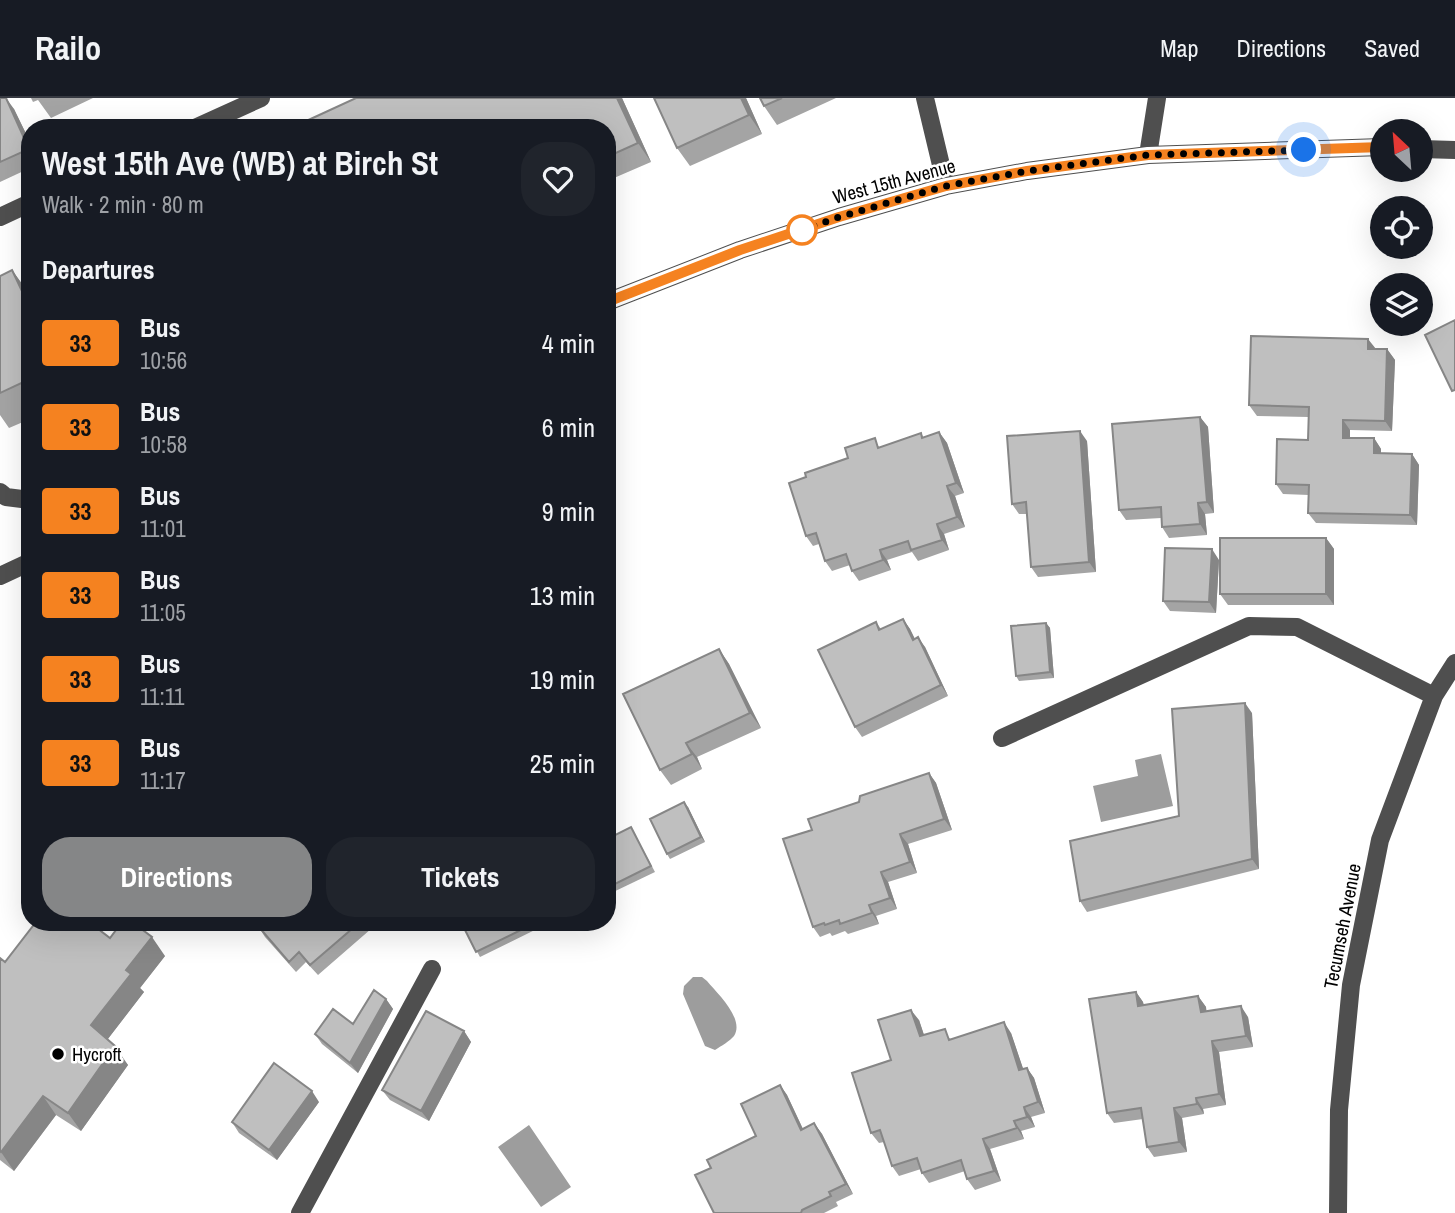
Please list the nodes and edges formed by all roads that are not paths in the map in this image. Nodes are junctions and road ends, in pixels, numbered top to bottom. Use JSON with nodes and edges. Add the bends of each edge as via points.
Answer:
{"nodes":[{"id":1,"x":261,"y":98,"type":"edge"},
{"id":2,"x":925,"y":98,"type":"edge"},
{"id":3,"x":1157,"y":98,"type":"edge"},
{"id":4,"x":215,"y":119,"type":"edge"},
{"id":5,"x":1370,"y":147,"type":"edge"},
{"id":6,"x":1433,"y":149,"type":"edge"},
{"id":7,"x":1455,"y":150,"type":"edge"},
{"id":8,"x":1148,"y":155,"type":"junction"},
{"id":9,"x":946,"y":186,"type":"junction"},
{"id":10,"x":21,"y":207,"type":"edge"},
{"id":11,"x":0,"y":217,"type":"edge"},
{"id":12,"x":616,"y":298,"type":"edge"},
{"id":13,"x":0,"y":492,"type":"edge"},
{"id":14,"x":21,"y":499,"type":"edge"},
{"id":15,"x":21,"y":566,"type":"edge"},
{"id":16,"x":0,"y":576,"type":"edge"},
{"id":17,"x":1455,"y":663,"type":"edge"},
{"id":18,"x":1434,"y":696,"type":"junction"},
{"id":19,"x":1002,"y":738,"type":"dead end"},
{"id":20,"x":432,"y":969,"type":"dead end"},
{"id":21,"x":300,"y":1213,"type":"edge"},
{"id":22,"x":1338,"y":1213,"type":"edge"}],
"edges":[{"from":1,"to":4,"type":"street"},
{"from":2,"to":9,"type":"street"},
{"from":3,"to":8,"type":"street"},
{"from":5,"to":8,"type":"street","name":"West 15th Avenue"},
{"from":6,"to":7,"type":"street"},
{"from":8,"to":9,"type":"street","name":"West 15th Avenue"},
{"from":9,"to":12,"type":"street","name":"West 15th Avenue","via":[[740,250]]},
{"from":10,"to":11,"type":"street"},
{"from":13,"to":14,"type":"street"},
{"from":15,"to":16,"type":"street"},
{"from":17,"to":18,"type":"street","name":"Tecumseh Avenue"},
{"from":18,"to":19,"type":"street","via":[[1297,627],[1249,626]]},
{"from":18,"to":22,"type":"street","name":"Tecumseh Avenue","via":[[1380,840],[1351,985],[1339,1110]]},
{"from":20,"to":21,"type":"street"}]}
